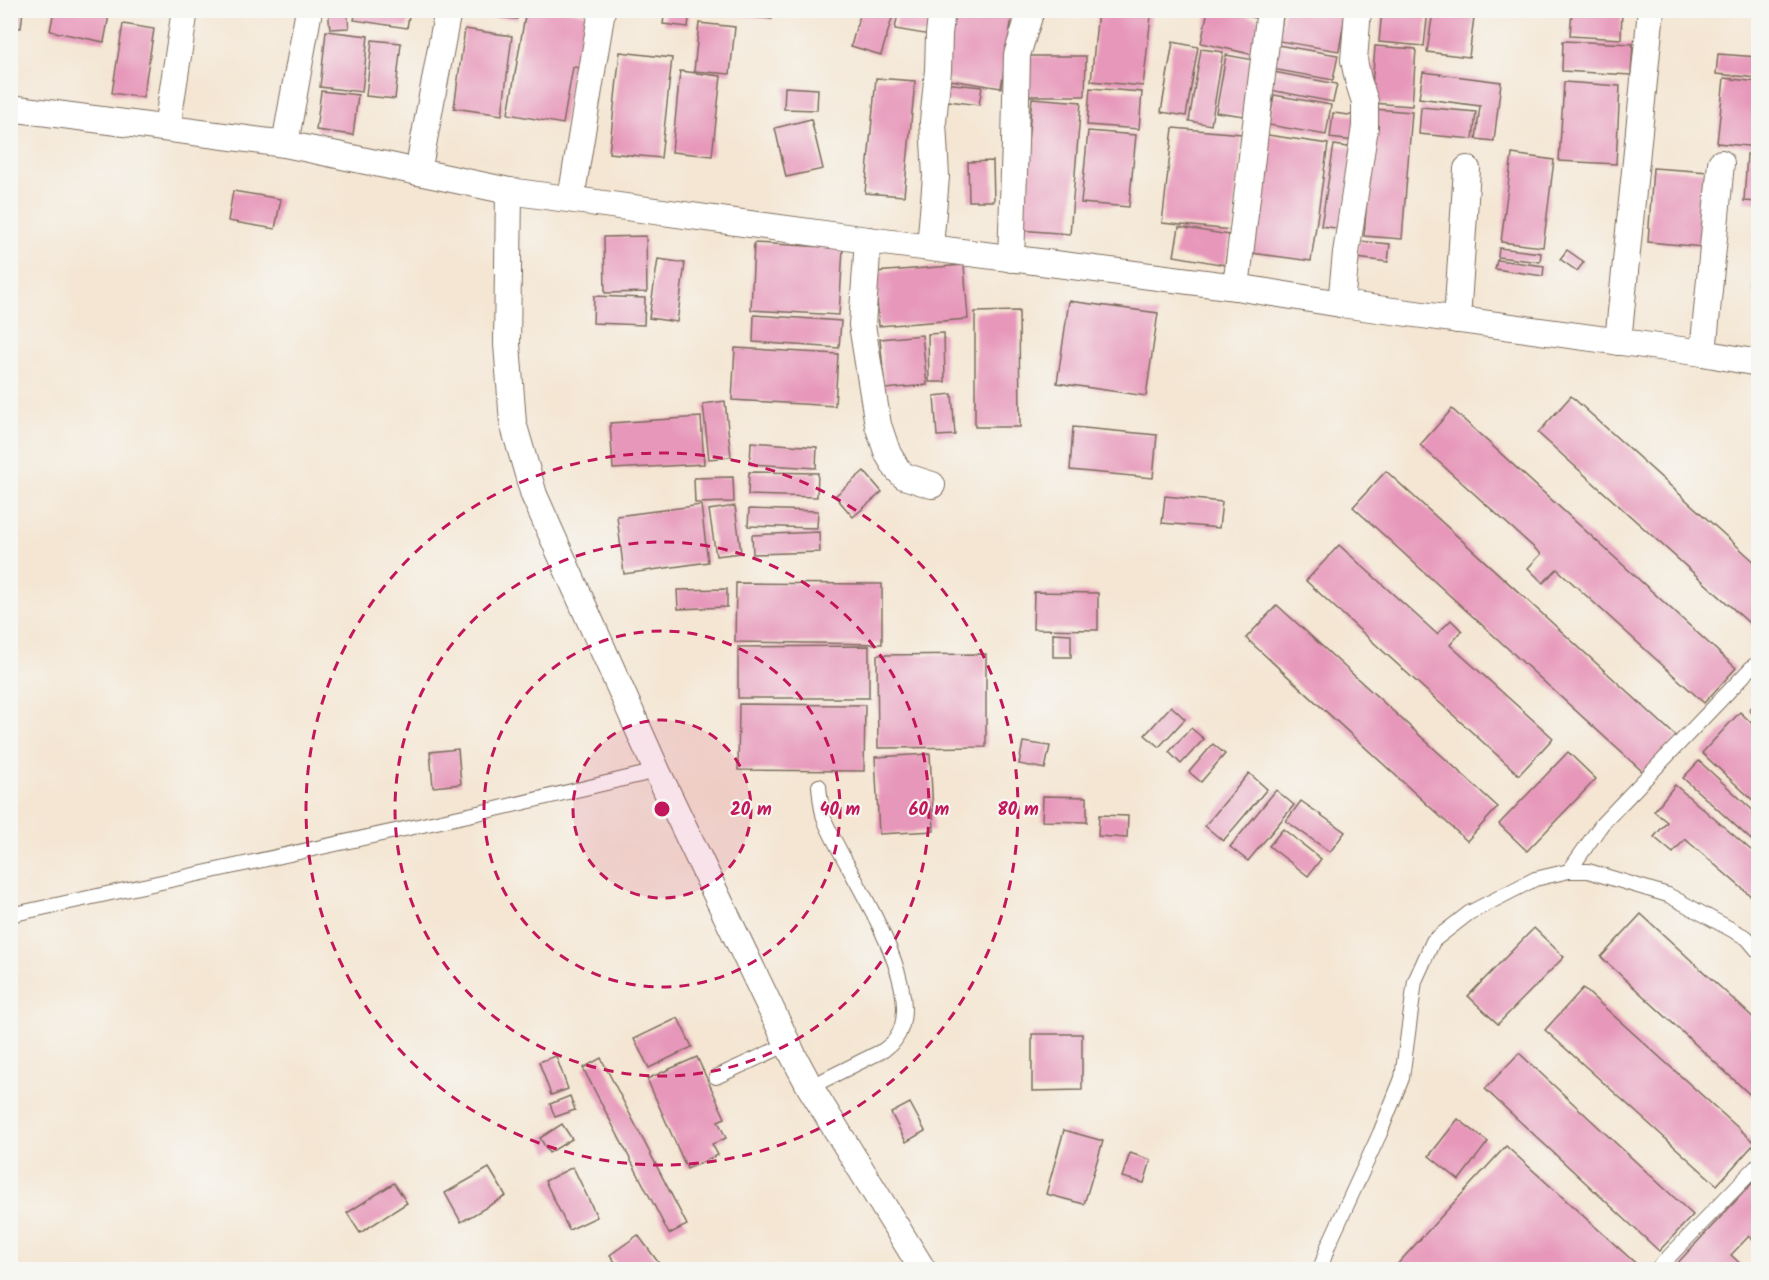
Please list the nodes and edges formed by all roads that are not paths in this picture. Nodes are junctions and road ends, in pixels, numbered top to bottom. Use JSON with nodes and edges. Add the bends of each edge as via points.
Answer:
{"nodes":[{"id":1,"x":185,"y":10,"type":"edge"},
{"id":2,"x":309,"y":10,"type":"edge"},
{"id":3,"x":448,"y":10,"type":"edge"},
{"id":4,"x":602,"y":10,"type":"edge"},
{"id":5,"x":942,"y":10,"type":"edge"},
{"id":6,"x":1031,"y":10,"type":"edge"},
{"id":7,"x":1270,"y":10,"type":"edge"},
{"id":8,"x":1358,"y":10,"type":"edge"},
{"id":9,"x":1651,"y":10,"type":"edge"},
{"id":10,"x":10,"y":108,"type":"edge"},
{"id":11,"x":167,"y":128,"type":"junction"},
{"id":12,"x":285,"y":144,"type":"junction"},
{"id":13,"x":1721,"y":163,"type":"dead end"},
{"id":14,"x":1467,"y":169,"type":"dead end"},
{"id":15,"x":418,"y":172,"type":"junction"},
{"id":16,"x":509,"y":191,"type":"junction"},
{"id":17,"x":571,"y":199,"type":"junction"},
{"id":18,"x":868,"y":240,"type":"junction"},
{"id":19,"x":930,"y":247,"type":"junction"},
{"id":20,"x":1011,"y":259,"type":"junction"},
{"id":21,"x":1236,"y":287,"type":"junction"},
{"id":22,"x":1341,"y":304,"type":"junction"},
{"id":23,"x":1457,"y":320,"type":"junction"},
{"id":24,"x":1617,"y":342,"type":"junction"},
{"id":25,"x":1703,"y":353,"type":"junction"},
{"id":26,"x":1758,"y":363,"type":"edge"},
{"id":27,"x":932,"y":485,"type":"dead end"},
{"id":28,"x":1752,"y":666,"type":"dead end"},
{"id":29,"x":657,"y":771,"type":"junction"},
{"id":30,"x":819,"y":786,"type":"dead end"},
{"id":31,"x":1569,"y":871,"type":"junction"},
{"id":32,"x":10,"y":915,"type":"edge"},
{"id":33,"x":1758,"y":951,"type":"edge"},
{"id":34,"x":788,"y":1044,"type":"junction"},
{"id":35,"x":716,"y":1077,"type":"dead end"},
{"id":36,"x":810,"y":1087,"type":"junction"},
{"id":37,"x":1758,"y":1165,"type":"edge"},
{"id":38,"x":1659,"y":1267,"type":"dead end"},
{"id":39,"x":923,"y":1269,"type":"edge"},
{"id":40,"x":1320,"y":1269,"type":"edge"}],
"edges":[{"from":1,"to":11,"type":"street"},
{"from":2,"to":12,"type":"street"},
{"from":3,"to":15,"type":"street"},
{"from":4,"to":17,"type":"street"},
{"from":5,"to":19,"type":"street","via":[[933,122],[936,177]]},
{"from":6,"to":20,"type":"street","via":[[1017,55]]},
{"from":7,"to":21,"type":"street"},
{"from":8,"to":22,"type":"street","via":[[1354,60],[1365,102],[1365,127]]},
{"from":9,"to":24,"type":"street"},
{"from":10,"to":11,"type":"street"},
{"from":11,"to":12,"type":"street"},
{"from":12,"to":15,"type":"street"},
{"from":13,"to":25,"type":"street"},
{"from":14,"to":23,"type":"street"},
{"from":15,"to":16,"type":"street"},
{"from":16,"to":17,"type":"street"},
{"from":16,"to":29,"type":"street","via":[[507,344],[513,423],[534,495]]},
{"from":17,"to":18,"type":"street"},
{"from":18,"to":19,"type":"street"},
{"from":18,"to":27,"type":"street","via":[[862,325],[878,425],[897,469],[904,476]]},
{"from":19,"to":20,"type":"street"},
{"from":20,"to":21,"type":"street"},
{"from":21,"to":22,"type":"street"},
{"from":22,"to":23,"type":"street"},
{"from":23,"to":24,"type":"street"},
{"from":24,"to":25,"type":"street"},
{"from":25,"to":26,"type":"street"},
{"from":28,"to":31,"type":"lane","via":[[1602,824]]},
{"from":29,"to":32,"type":"lane"},
{"from":29,"to":34,"type":"street"},
{"from":30,"to":36,"type":"lane","via":[[826,824],[894,958],[903,1016],[895,1040],[884,1050]]},
{"from":31,"to":33,"type":"lane","via":[[1588,871],[1668,895],[1747,938]]},
{"from":31,"to":40,"type":"lane","via":[[1535,879],[1469,913],[1433,942],[1415,981],[1402,1078]]},
{"from":34,"to":35,"type":"lane"},
{"from":34,"to":36,"type":"street"},
{"from":36,"to":39,"type":"street"},
{"from":37,"to":38,"type":"lane"}]}
